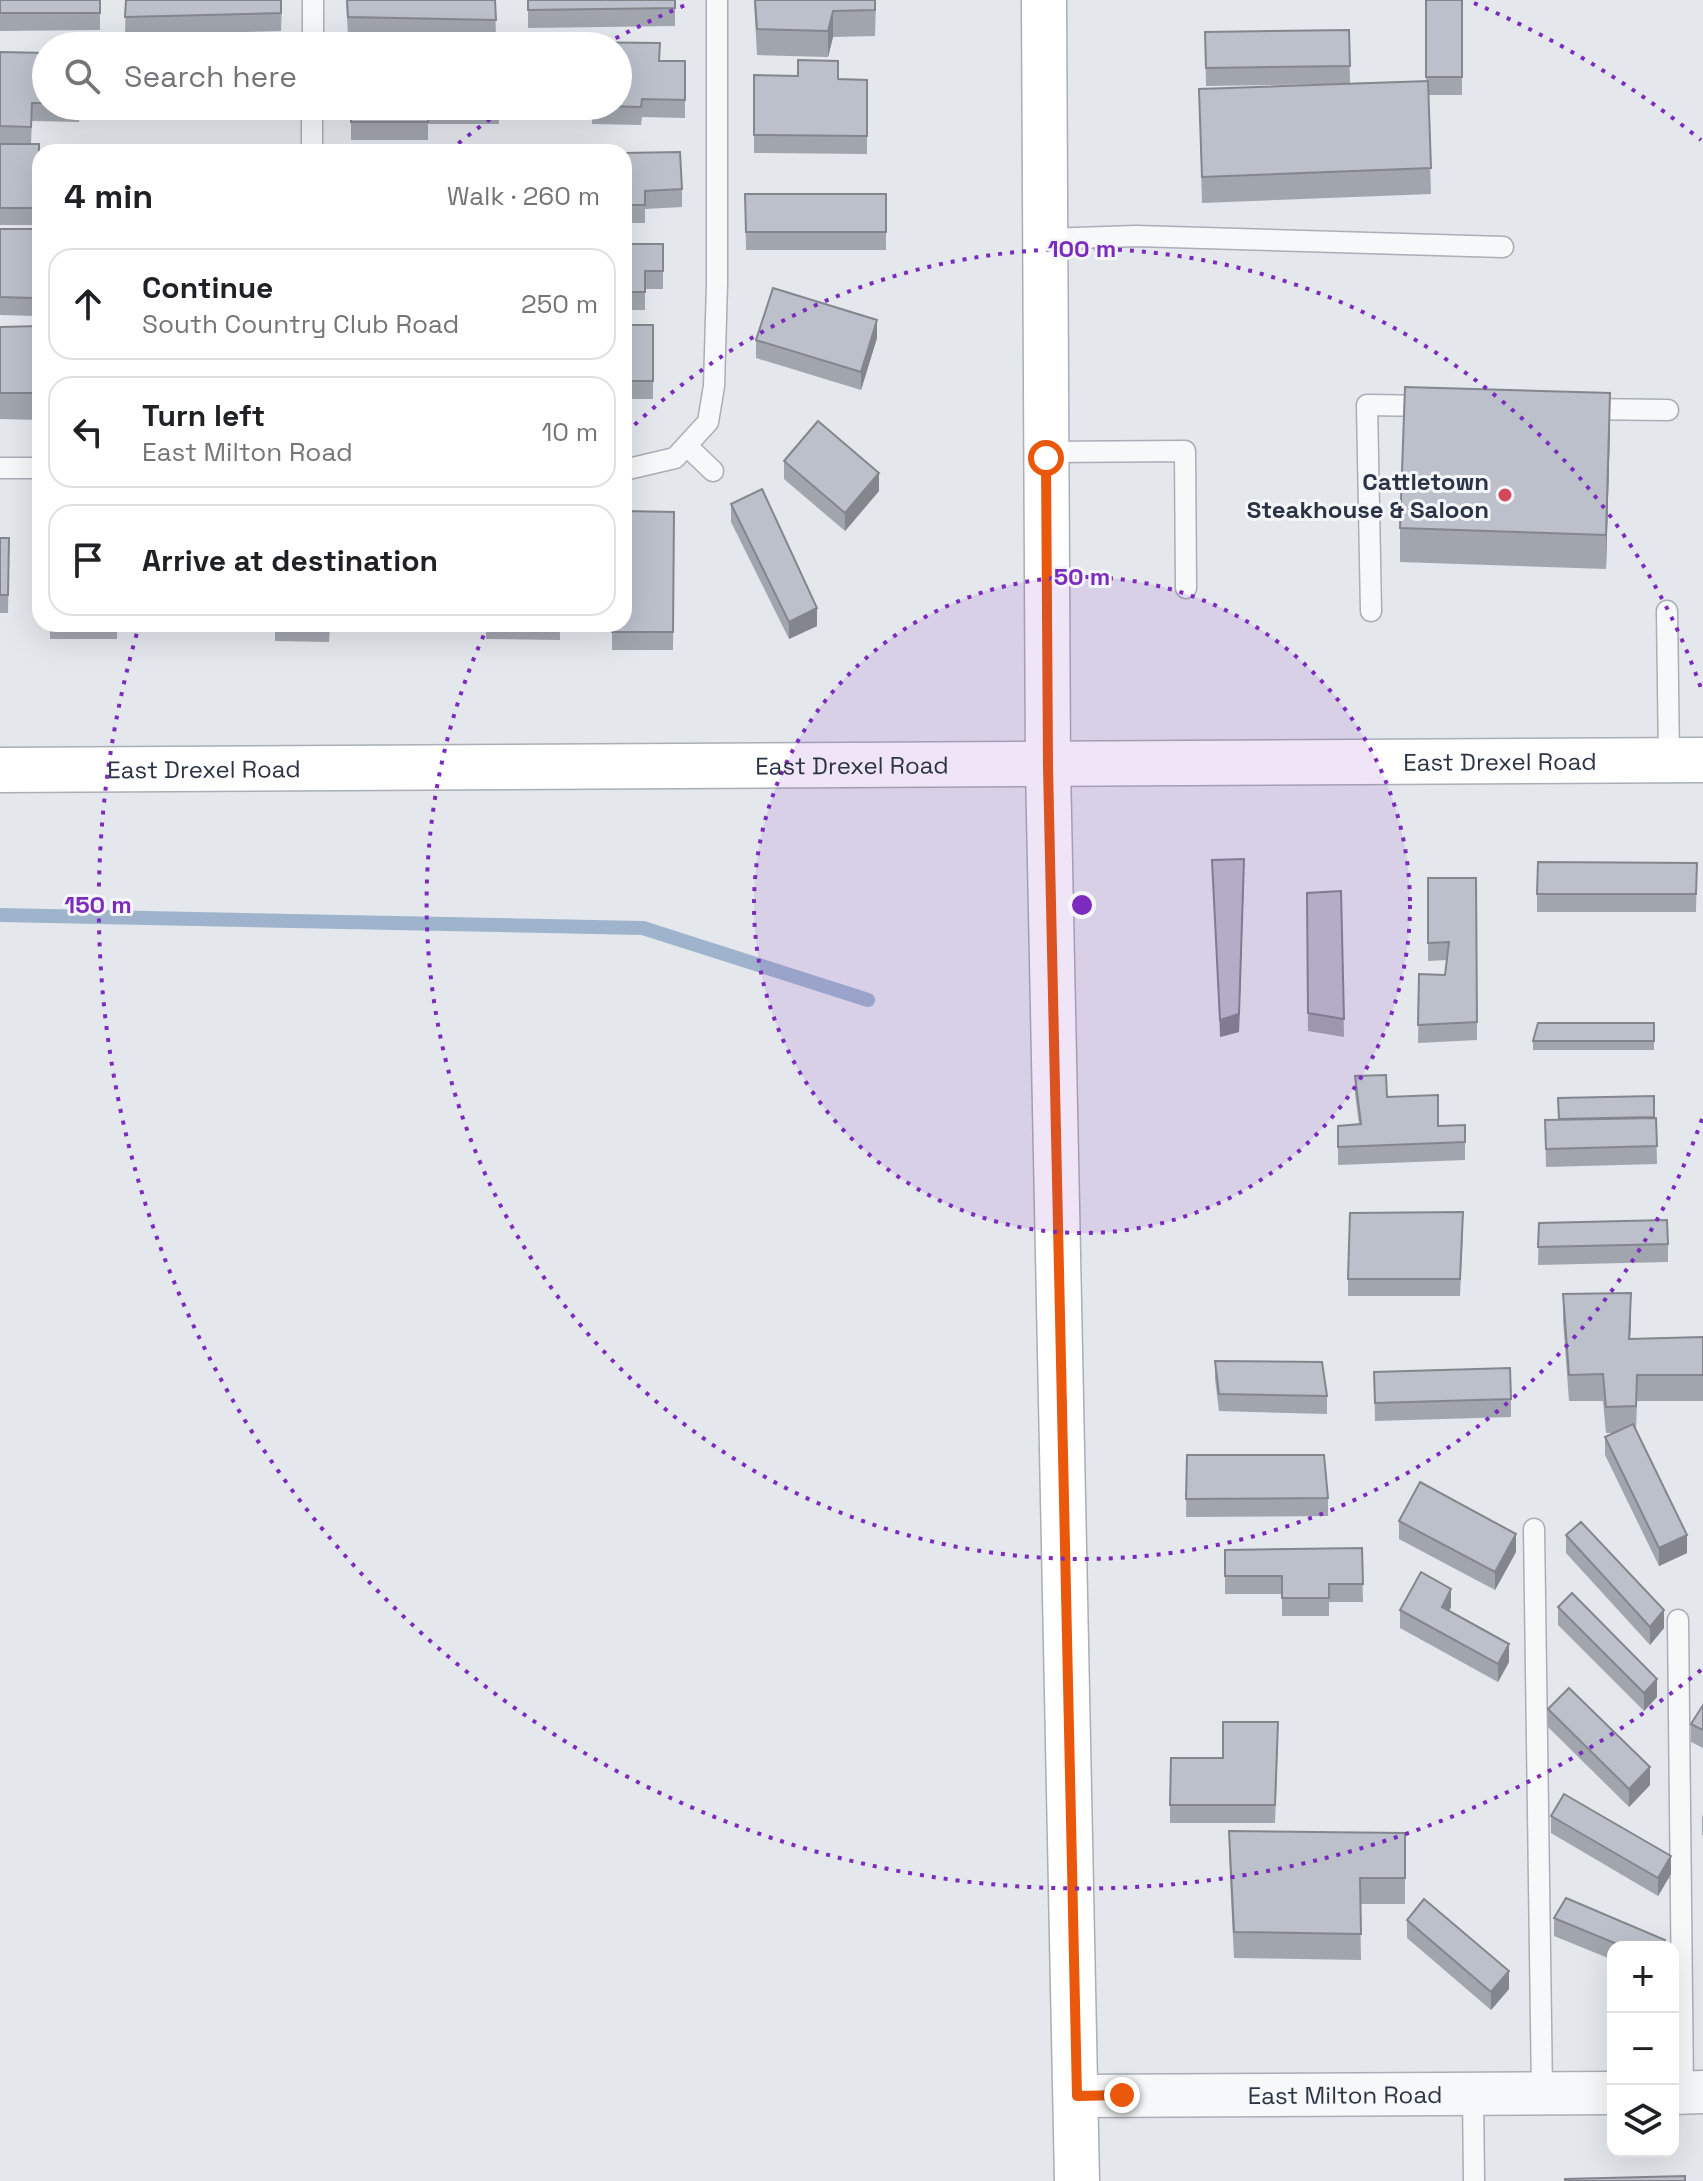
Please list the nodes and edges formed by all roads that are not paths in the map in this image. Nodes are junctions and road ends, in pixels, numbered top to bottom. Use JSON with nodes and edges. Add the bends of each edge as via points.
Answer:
{"nodes":[{"id":1,"x":313,"y":0,"type":"edge"},
{"id":2,"x":717,"y":0,"type":"edge"},
{"id":3,"x":1044,"y":0,"type":"edge"},
{"id":4,"x":313,"y":32,"type":"edge"},
{"id":5,"x":312,"y":120,"type":"edge"},
{"id":6,"x":312,"y":144,"type":"edge"},
{"id":7,"x":1045,"y":239,"type":"junction"},
{"id":8,"x":1503,"y":247,"type":"dead end"},
{"id":9,"x":1446,"y":407,"type":"edge"},
{"id":10,"x":1557,"y":408,"type":"edge"},
{"id":11,"x":1668,"y":410,"type":"dead end"},
{"id":12,"x":687,"y":446,"type":"junction"},
{"id":13,"x":1047,"y":452,"type":"junction"},
{"id":14,"x":0,"y":468,"type":"edge"},
{"id":15,"x":32,"y":468,"type":"edge"},
{"id":16,"x":632,"y":470,"type":"edge"},
{"id":17,"x":713,"y":471,"type":"dead end"},
{"id":18,"x":1186,"y":588,"type":"dead end"},
{"id":19,"x":1371,"y":611,"type":"dead end"},
{"id":20,"x":1667,"y":611,"type":"dead end"},
{"id":21,"x":1686,"y":760,"type":"edge"},
{"id":22,"x":1048,"y":766,"type":"junction"},
{"id":23,"x":0,"y":770,"type":"edge"},
{"id":24,"x":1534,"y":1529,"type":"dead end"},
{"id":25,"x":1678,"y":1620,"type":"dead end"},
{"id":26,"x":1686,"y":2092,"type":"edge"},
{"id":27,"x":1542,"y":2093,"type":"junction"},
{"id":28,"x":1607,"y":2093,"type":"edge"},
{"id":29,"x":1473,"y":2094,"type":"junction"},
{"id":30,"x":1077,"y":2096,"type":"junction"},
{"id":31,"x":1077,"y":2181,"type":"edge"},
{"id":32,"x":1474,"y":2181,"type":"edge"}],
"edges":[{"from":1,"to":4,"type":"lane"},
{"from":2,"to":12,"type":"lane","via":[[714,386],[708,422]]},
{"from":3,"to":7,"type":"street"},
{"from":5,"to":6,"type":"lane"},
{"from":7,"to":8,"type":"lane","via":[[1136,236]]},
{"from":7,"to":13,"type":"street"},
{"from":9,"to":19,"type":"lane","via":[[1367,405]]},
{"from":10,"to":11,"type":"lane"},
{"from":12,"to":16,"type":"lane","via":[[675,458]]},
{"from":12,"to":17,"type":"lane"},
{"from":13,"to":18,"type":"lane","via":[[1185,451]]},
{"from":13,"to":22,"type":"street"},
{"from":14,"to":15,"type":"lane"},
{"from":20,"to":21,"type":"lane"},
{"from":21,"to":22,"type":"street","name":"East Drexel Road"},
{"from":22,"to":23,"type":"street","name":"East Drexel Road"},
{"from":22,"to":30,"type":"street"},
{"from":24,"to":27,"type":"lane"},
{"from":25,"to":26,"type":"lane"},
{"from":27,"to":28,"type":"street","name":"East Milton Road"},
{"from":27,"to":29,"type":"street","name":"East Milton Road"},
{"from":29,"to":30,"type":"street","name":"East Milton Road"},
{"from":29,"to":32,"type":"lane"},
{"from":30,"to":31,"type":"street"}]}
